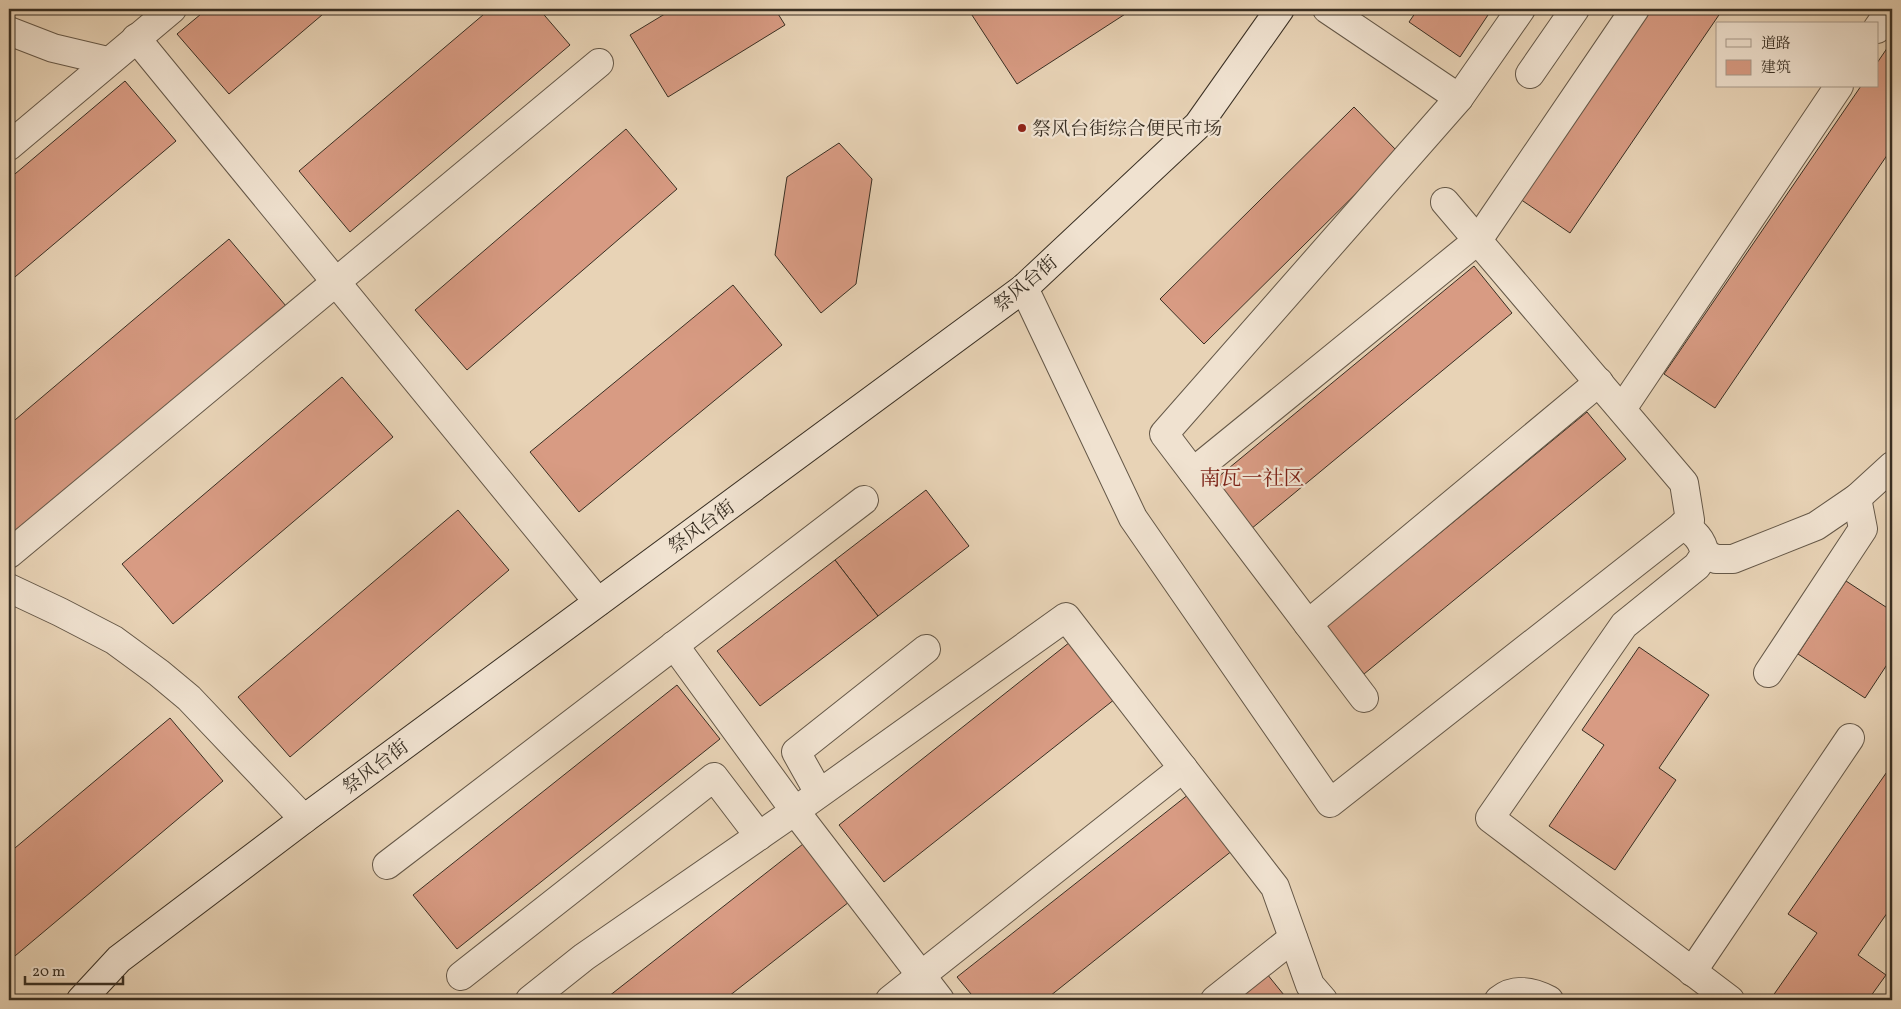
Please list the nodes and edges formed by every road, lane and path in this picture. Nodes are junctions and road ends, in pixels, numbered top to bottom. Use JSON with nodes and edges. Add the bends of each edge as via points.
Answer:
{"nodes":[{"id":1,"x":172,"y":9,"type":"edge"},
{"id":2,"x":1280,"y":9,"type":"edge"},
{"id":3,"x":1327,"y":9,"type":"edge"},
{"id":4,"x":1521,"y":9,"type":"edge"},
{"id":5,"x":1575,"y":9,"type":"edge"},
{"id":6,"x":1635,"y":9,"type":"edge"},
{"id":7,"x":1891,"y":9,"type":"edge"},
{"id":8,"x":1878,"y":28,"type":"edge"},
{"id":9,"x":9,"y":31,"type":"edge"},
{"id":10,"x":136,"y":38,"type":"junction"},
{"id":11,"x":108,"y":61,"type":"junction"},
{"id":12,"x":599,"y":63,"type":"dead end"},
{"id":13,"x":1530,"y":74,"type":"dead end"},
{"id":14,"x":1838,"y":88,"type":"edge"},
{"id":15,"x":1460,"y":98,"type":"junction"},
{"id":16,"x":9,"y":146,"type":"edge"},
{"id":17,"x":1445,"y":202,"type":"dead end"},
{"id":18,"x":1478,"y":240,"type":"junction"},
{"id":19,"x":336,"y":282,"type":"junction"},
{"id":20,"x":1024,"y":288,"type":"junction"},
{"id":21,"x":1599,"y":382,"type":"junction"},
{"id":22,"x":1622,"y":409,"type":"junction"},
{"id":23,"x":1892,"y":466,"type":"edge"},
{"id":24,"x":1193,"y":472,"type":"junction"},
{"id":25,"x":1856,"y":498,"type":"junction"},
{"id":26,"x":864,"y":500,"type":"dead end"},
{"id":27,"x":1684,"y":525,"type":"junction"},
{"id":28,"x":9,"y":554,"type":"edge"},
{"id":29,"x":1706,"y":554,"type":"junction"},
{"id":30,"x":9,"y":588,"type":"edge"},
{"id":31,"x":598,"y":602,"type":"junction"},
{"id":32,"x":1308,"y":624,"type":"junction"},
{"id":33,"x":674,"y":644,"type":"junction"},
{"id":34,"x":926,"y":649,"type":"dead end"},
{"id":35,"x":1768,"y":672,"type":"dead end"},
{"id":36,"x":1364,"y":698,"type":"dead end"},
{"id":37,"x":1850,"y":738,"type":"dead end"},
{"id":38,"x":1183,"y":768,"type":"junction"},
{"id":39,"x":819,"y":793,"type":"junction"},
{"id":40,"x":795,"y":811,"type":"junction"},
{"id":41,"x":304,"y":819,"type":"junction"},
{"id":42,"x":759,"y":836,"type":"junction"},
{"id":43,"x":387,"y":865,"type":"dead end"},
{"id":44,"x":1294,"y":938,"type":"junction"},
{"id":45,"x":1692,"y":972,"type":"junction"},
{"id":46,"x":460,"y":976,"type":"dead end"},
{"id":47,"x":921,"y":976,"type":"junction"},
{"id":48,"x":81,"y":1000,"type":"edge"},
{"id":49,"x":530,"y":1000,"type":"edge"},
{"id":50,"x":890,"y":1000,"type":"edge"},
{"id":51,"x":940,"y":1000,"type":"edge"},
{"id":52,"x":1216,"y":1000,"type":"edge"},
{"id":53,"x":1323,"y":1000,"type":"edge"},
{"id":54,"x":1499,"y":1000,"type":"edge"},
{"id":55,"x":1549,"y":1000,"type":"edge"},
{"id":56,"x":1730,"y":1000,"type":"edge"}],
"edges":[{"from":1,"to":10,"type":"street"},
{"from":2,"to":20,"type":"street","name":"祭风台街","via":[[1198,125]]},
{"from":3,"to":15,"type":"street"},
{"from":4,"to":15,"type":"street"},
{"from":5,"to":13,"type":"street"},
{"from":6,"to":18,"type":"street"},
{"from":7,"to":8,"type":"street"},
{"from":9,"to":11,"type":"street","via":[[53,48]]},
{"from":10,"to":11,"type":"street"},
{"from":10,"to":19,"type":"street"},
{"from":11,"to":16,"type":"street"},
{"from":12,"to":19,"type":"street"},
{"from":14,"to":22,"type":"street"},
{"from":15,"to":24,"type":"street","via":[[1164,434]]},
{"from":17,"to":18,"type":"street"},
{"from":18,"to":21,"type":"street"},
{"from":18,"to":24,"type":"street"},
{"from":19,"to":28,"type":"street"},
{"from":19,"to":31,"type":"street"},
{"from":20,"to":27,"type":"street","via":[[1133,518],[1330,803]]},
{"from":20,"to":31,"type":"street","name":"祭风台街"},
{"from":21,"to":22,"type":"street"},
{"from":21,"to":32,"type":"street"},
{"from":22,"to":27,"type":"street","via":[[1684,483],[1690,520]]},
{"from":23,"to":25,"type":"street"},
{"from":24,"to":32,"type":"street"},
{"from":25,"to":29,"type":"street","via":[[1816,526],[1733,558],[1716,559]]},
{"from":25,"to":35,"type":"street","via":[[1863,529]]},
{"from":26,"to":33,"type":"street"},
{"from":27,"to":29,"type":"street","via":[[1703,543]]},
{"from":29,"to":45,"type":"street","via":[[1697,566],[1624,625],[1490,818]]},
{"from":30,"to":41,"type":"street","via":[[114,640],[159,673],[189,698]]},
{"from":31,"to":41,"type":"street","name":"祭风台街"},
{"from":32,"to":36,"type":"street"},
{"from":33,"to":40,"type":"street"},
{"from":33,"to":43,"type":"street"},
{"from":34,"to":39,"type":"street","via":[[796,752]]},
{"from":37,"to":45,"type":"street"},
{"from":38,"to":39,"type":"street","via":[[1066,617]]},
{"from":38,"to":44,"type":"street","via":[[1275,887]]},
{"from":38,"to":47,"type":"street"},
{"from":39,"to":40,"type":"street"},
{"from":40,"to":42,"type":"street"},
{"from":40,"to":47,"type":"street"},
{"from":41,"to":48,"type":"street","name":"祭风台街","via":[[120,959]]},
{"from":42,"to":46,"type":"street","via":[[714,777]]},
{"from":42,"to":49,"type":"street","via":[[584,957]]},
{"from":44,"to":52,"type":"street"},
{"from":44,"to":53,"type":"street","via":[[1310,985]]},
{"from":45,"to":56,"type":"street"},
{"from":47,"to":50,"type":"street"},
{"from":47,"to":51,"type":"street"},
{"from":54,"to":55,"type":"street","via":[[1507,994],[1531,992]]}]}
